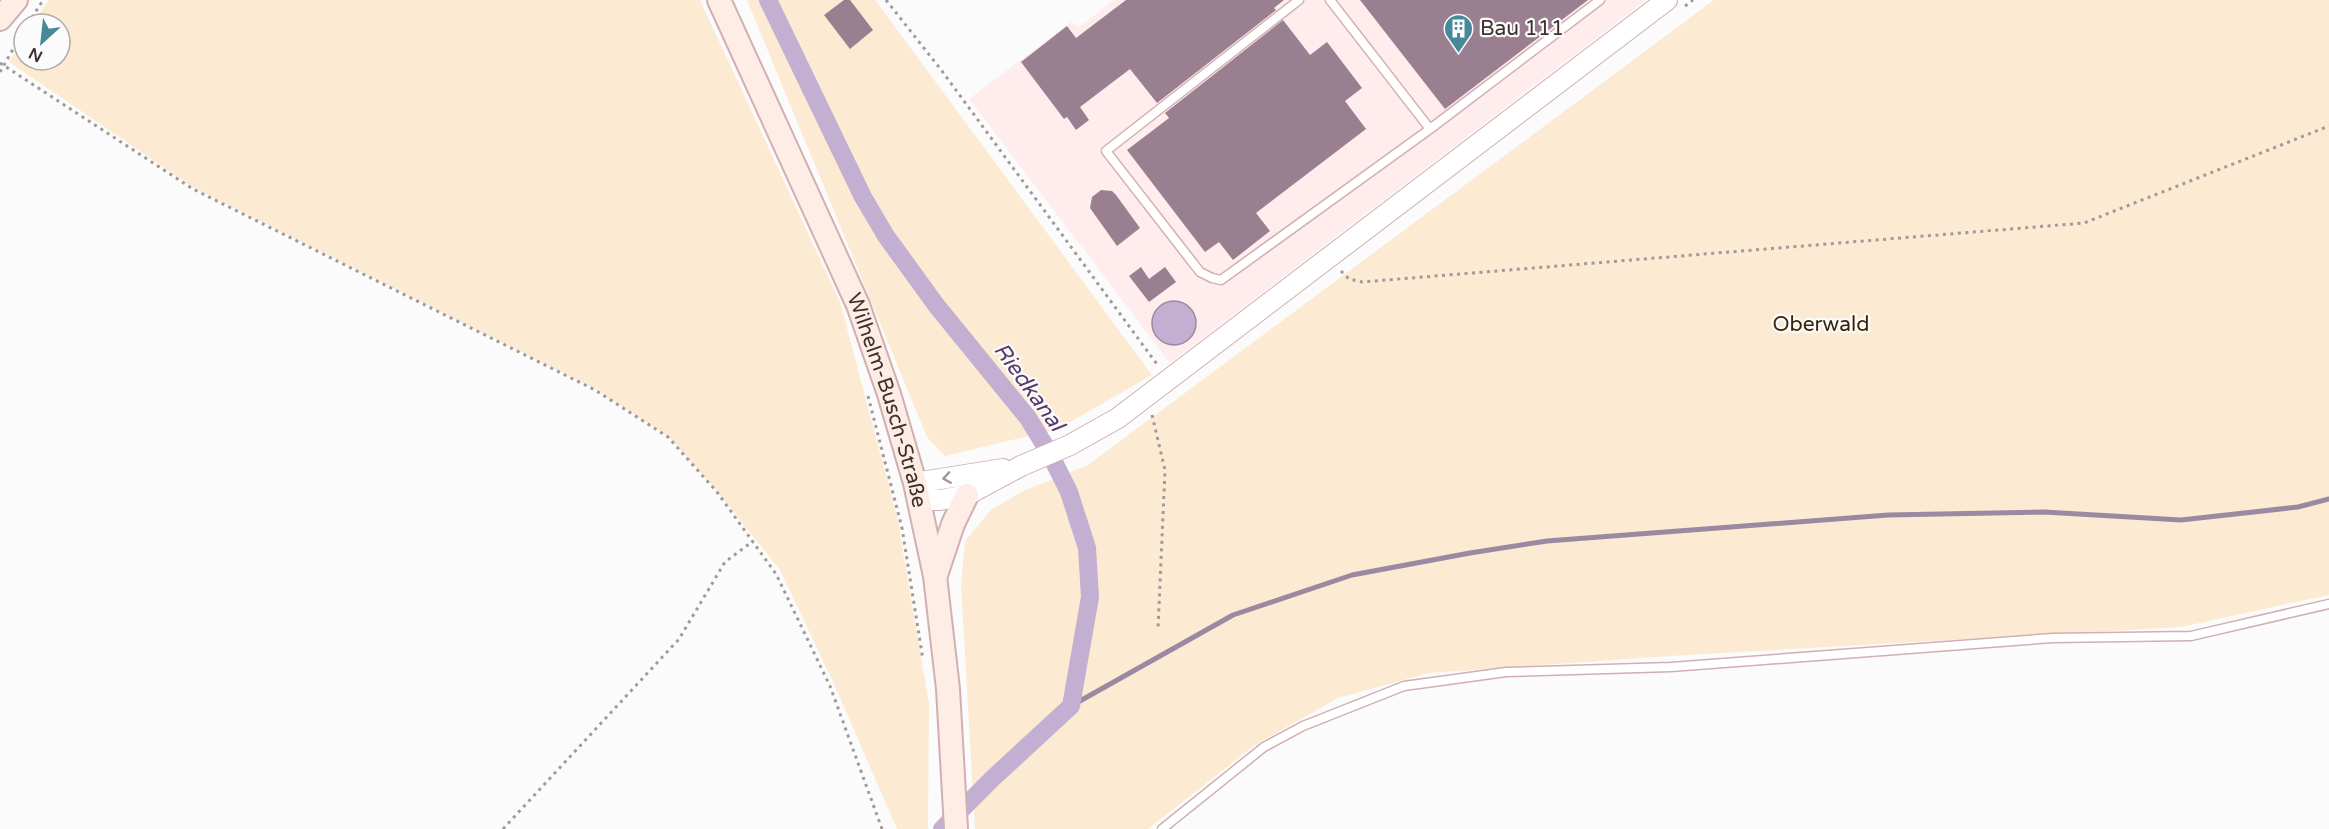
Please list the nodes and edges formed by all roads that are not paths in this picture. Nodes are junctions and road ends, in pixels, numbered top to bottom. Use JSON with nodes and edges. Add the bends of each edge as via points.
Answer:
{"nodes":[{"id":1,"x":16,"y":0,"type":"edge"},
{"id":2,"x":719,"y":0,"type":"edge"},
{"id":3,"x":1299,"y":0,"type":"edge"},
{"id":4,"x":1330,"y":0,"type":"edge"},
{"id":5,"x":1600,"y":0,"type":"edge"},
{"id":6,"x":1667,"y":0,"type":"edge"},
{"id":7,"x":0,"y":19,"type":"edge"},
{"id":8,"x":1430,"y":129,"type":"junction"},
{"id":9,"x":1021,"y":466,"type":"junction"},
{"id":10,"x":917,"y":492,"type":"junction"},
{"id":11,"x":967,"y":495,"type":"junction"},
{"id":12,"x":935,"y":576,"type":"junction"},
{"id":13,"x":2329,"y":604,"type":"edge"},
{"id":14,"x":956,"y":829,"type":"edge"},
{"id":15,"x":1162,"y":829,"type":"edge"}],
"edges":[{"from":1,"to":7,"type":"main road"},
{"from":2,"to":10,"type":"main road","name":"Wilhelm-Busch-Straße","via":[[858,305]]},
{"from":3,"to":8,"type":"lane","via":[[1106,151],[1200,272],[1221,280]]},
{"from":4,"to":8,"type":"lane"},
{"from":5,"to":8,"type":"lane"},
{"from":6,"to":9,"type":"street","via":[[1118,418]]},
{"from":9,"to":10,"type":"street","one_way":true},
{"from":9,"to":11,"type":"street"},
{"from":10,"to":11,"type":"street","via":[[940,500]]},
{"from":10,"to":12,"type":"main road","name":"Wilhelm-Busch-Straße"},
{"from":11,"to":12,"type":"main road"},
{"from":12,"to":14,"type":"main road","name":"Wilhelm-Busch-Straße","via":[[948,688]]},
{"from":13,"to":15,"type":"lane","via":[[2191,636],[2054,638],[1671,668],[1506,672],[1404,686],[1303,726],[1264,747]]}]}
